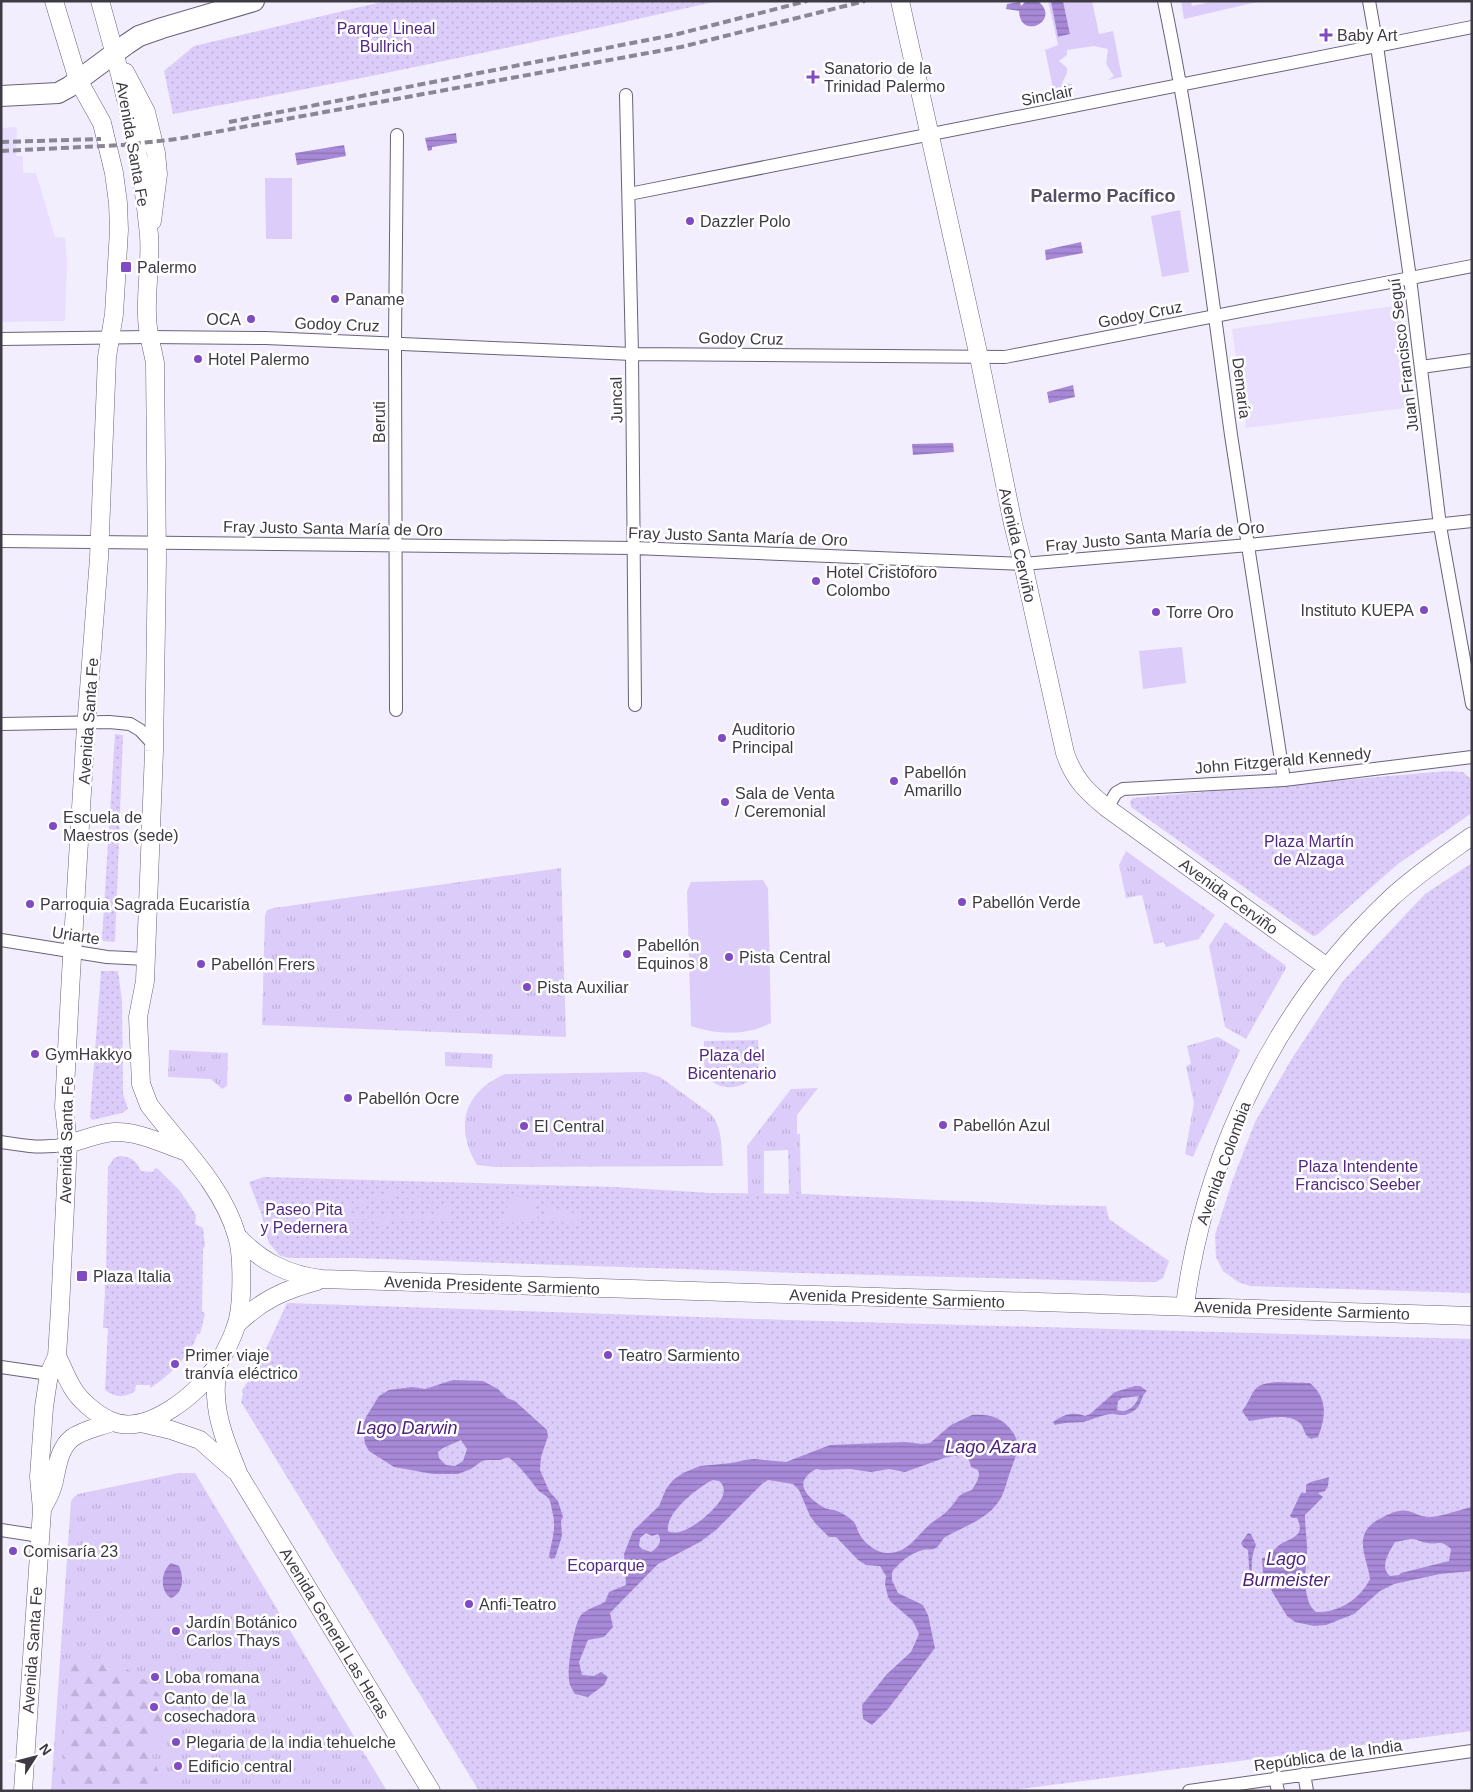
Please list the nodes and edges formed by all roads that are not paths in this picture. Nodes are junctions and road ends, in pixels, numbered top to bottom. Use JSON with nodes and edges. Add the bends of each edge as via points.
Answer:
{"nodes":[{"id":1,"x":54,"y":1,"type":"edge"},
{"id":2,"x":100,"y":1,"type":"edge"},
{"id":3,"x":254,"y":1,"type":"edge"},
{"id":4,"x":900,"y":1,"type":"edge"},
{"id":5,"x":1164,"y":1,"type":"edge"},
{"id":6,"x":1369,"y":1,"type":"edge"},
{"id":7,"x":1472,"y":27,"type":"edge"},
{"id":8,"x":1377,"y":46,"type":"junction"},
{"id":9,"x":115,"y":52,"type":"junction"},
{"id":10,"x":78,"y":80,"type":"junction"},
{"id":11,"x":1181,"y":85,"type":"junction"},
{"id":12,"x":626,"y":95,"type":"dead end"},
{"id":13,"x":1,"y":96,"type":"edge"},
{"id":14,"x":930,"y":134,"type":"junction"},
{"id":15,"x":398,"y":135,"type":"dead end"},
{"id":16,"x":629,"y":194,"type":"junction"},
{"id":17,"x":1472,"y":266,"type":"edge"},
{"id":18,"x":1410,"y":278,"type":"junction"},
{"id":19,"x":1216,"y":315,"type":"junction"},
{"id":20,"x":148,"y":337,"type":"junction"},
{"id":21,"x":110,"y":338,"type":"junction"},
{"id":22,"x":1,"y":339,"type":"edge"},
{"id":23,"x":395,"y":342,"type":"junction"},
{"id":24,"x":632,"y":354,"type":"junction"},
{"id":25,"x":979,"y":357,"type":"junction"},
{"id":26,"x":1472,"y":360,"type":"edge"},
{"id":27,"x":1421,"y":367,"type":"junction"},
{"id":28,"x":1472,"y":521,"type":"edge"},
{"id":29,"x":1440,"y":526,"type":"junction"},
{"id":30,"x":1,"y":540,"type":"edge"},
{"id":31,"x":99,"y":542,"type":"junction"},
{"id":32,"x":158,"y":542,"type":"junction"},
{"id":33,"x":394,"y":545,"type":"junction"},
{"id":34,"x":1249,"y":545,"type":"junction"},
{"id":35,"x":634,"y":548,"type":"junction"},
{"id":36,"x":1023,"y":564,"type":"junction"},
{"id":37,"x":1472,"y":704,"type":"edge"},
{"id":38,"x":635,"y":705,"type":"dead end"},
{"id":39,"x":396,"y":710,"type":"dead end"},
{"id":40,"x":87,"y":723,"type":"junction"},
{"id":41,"x":1,"y":724,"type":"edge"},
{"id":42,"x":154,"y":745,"type":"junction"},
{"id":43,"x":1472,"y":757,"type":"edge"},
{"id":44,"x":1284,"y":780,"type":"junction"},
{"id":45,"x":1107,"y":808,"type":"junction"},
{"id":46,"x":1472,"y":836,"type":"edge"},
{"id":47,"x":1,"y":940,"type":"edge"},
{"id":48,"x":73,"y":952,"type":"junction"},
{"id":49,"x":146,"y":959,"type":"junction"},
{"id":50,"x":1327,"y":968,"type":"junction"},
{"id":51,"x":1,"y":1142,"type":"edge"},
{"id":52,"x":68,"y":1144,"type":"junction"},
{"id":53,"x":187,"y":1152,"type":"junction"},
{"id":54,"x":238,"y":1237,"type":"junction"},
{"id":55,"x":322,"y":1279,"type":"junction"},
{"id":56,"x":1185,"y":1306,"type":"junction"},
{"id":57,"x":1472,"y":1316,"type":"edge"},
{"id":58,"x":237,"y":1324,"type":"junction"},
{"id":59,"x":57,"y":1356,"type":"junction"},
{"id":60,"x":218,"y":1364,"type":"junction"},
{"id":61,"x":1,"y":1367,"type":"edge"},
{"id":62,"x":50,"y":1374,"type":"junction"},
{"id":63,"x":112,"y":1422,"type":"junction"},
{"id":64,"x":141,"y":1423,"type":"junction"},
{"id":65,"x":239,"y":1475,"type":"junction"},
{"id":66,"x":42,"y":1510,"type":"junction"},
{"id":67,"x":1,"y":1530,"type":"edge"},
{"id":68,"x":40,"y":1536,"type":"junction"},
{"id":69,"x":1472,"y":1751,"type":"edge"},
{"id":70,"x":1304,"y":1774,"type":"junction"},
{"id":71,"x":1277,"y":1785,"type":"edge"},
{"id":72,"x":23,"y":1791,"type":"edge"},
{"id":73,"x":431,"y":1791,"type":"edge"},
{"id":74,"x":1190,"y":1791,"type":"edge"},
{"id":75,"x":1307,"y":1791,"type":"edge"}],
"edges":[{"from":1,"to":10,"type":"main road","name":"Avenida Santa Fe"},
{"from":2,"to":9,"type":"main road","name":"Avenida Santa Fe"},
{"from":3,"to":9,"type":"main road","via":[[139,36]]},
{"from":4,"to":14,"type":"main road","name":"Avenida Cerviño"},
{"from":5,"to":11,"type":"street","name":"Demaría"},
{"from":6,"to":8,"type":"street","name":"Juan Francisco Seguí"},
{"from":7,"to":8,"type":"street","name":"Sinclair"},
{"from":8,"to":11,"type":"street","name":"Sinclair"},
{"from":8,"to":18,"type":"street","name":"Juan Francisco Seguí"},
{"from":9,"to":10,"type":"main road"},
{"from":9,"to":20,"type":"main road","name":"Avenida Santa Fe","via":[[142,173],[149,236]]},
{"from":10,"to":13,"type":"main road","via":[[58,93]]},
{"from":10,"to":21,"type":"main road","name":"Avenida Santa Fe","via":[[102,123],[118,202],[119,230]]},
{"from":11,"to":14,"type":"street","name":"Sinclair"},
{"from":11,"to":19,"type":"street","name":"Demaría"},
{"from":12,"to":16,"type":"street","name":"Juncal"},
{"from":14,"to":16,"type":"street","name":"Sinclair"},
{"from":14,"to":25,"type":"main road","name":"Avenida Cerviño"},
{"from":15,"to":23,"type":"street","name":"Beruti"},
{"from":16,"to":24,"type":"street","name":"Juncal"},
{"from":17,"to":18,"type":"street","name":"Godoy Cruz"},
{"from":18,"to":19,"type":"street","name":"Godoy Cruz"},
{"from":18,"to":27,"type":"street","name":"Juan Francisco Seguí"},
{"from":19,"to":25,"type":"street","name":"Godoy Cruz","via":[[1005,357]]},
{"from":19,"to":34,"type":"street","name":"Demaría"},
{"from":20,"to":21,"type":"street","name":"Godoy Cruz"},
{"from":20,"to":23,"type":"street","name":"Godoy Cruz"},
{"from":20,"to":32,"type":"main road","name":"Avenida Santa Fe","via":[[154,363]]},
{"from":21,"to":22,"type":"street","name":"Godoy Cruz"},
{"from":21,"to":31,"type":"main road","name":"Avenida Santa Fe"},
{"from":23,"to":24,"type":"street","name":"Godoy Cruz"},
{"from":23,"to":33,"type":"street","name":"Beruti"},
{"from":24,"to":25,"type":"street","name":"Godoy Cruz"},
{"from":24,"to":35,"type":"street","name":"Juncal"},
{"from":25,"to":36,"type":"main road","name":"Avenida Cerviño"},
{"from":26,"to":27,"type":"street"},
{"from":27,"to":29,"type":"street","name":"Juan Francisco Seguí"},
{"from":28,"to":29,"type":"street","name":"Fray Justo Santa María de Oro"},
{"from":29,"to":34,"type":"street","name":"Fray Justo Santa María de Oro"},
{"from":29,"to":37,"type":"street","name":"Juan Francisco Seguí"},
{"from":30,"to":31,"type":"street","name":"Fray Justo Santa María de Oro"},
{"from":31,"to":32,"type":"street","name":"Fray Justo Santa María de Oro"},
{"from":31,"to":40,"type":"main road","name":"Avenida Santa Fe"},
{"from":32,"to":33,"type":"street","name":"Fray Justo Santa María de Oro"},
{"from":32,"to":42,"type":"main road","name":"Avenida Santa Fe"},
{"from":33,"to":35,"type":"street","name":"Fray Justo Santa María de Oro"},
{"from":33,"to":39,"type":"street","name":"Beruti"},
{"from":34,"to":36,"type":"street","name":"Fray Justo Santa María de Oro"},
{"from":34,"to":44,"type":"street","name":"Demaría"},
{"from":35,"to":36,"type":"street","name":"Fray Justo Santa María de Oro"},
{"from":35,"to":38,"type":"street","name":"Juncal"},
{"from":36,"to":45,"type":"main road","name":"Avenida Cerviño","via":[[1070,768],[1090,794]]},
{"from":40,"to":41,"type":"street"},
{"from":40,"to":42,"type":"street","via":[[130,724]]},
{"from":40,"to":48,"type":"main road","name":"Avenida Santa Fe"},
{"from":42,"to":49,"type":"main road","name":"Avenida Santa Fe"},
{"from":43,"to":44,"type":"street","name":"John Fitzgerald Kennedy"},
{"from":44,"to":45,"type":"street","name":"John Fitzgerald Kennedy","via":[[1124,789],[1116,793]]},
{"from":45,"to":50,"type":"main road","name":"Avenida Cerviño"},
{"from":46,"to":50,"type":"main road","name":"Avenida Colombia","via":[[1392,898]]},
{"from":47,"to":48,"type":"street","name":"Uriarte"},
{"from":48,"to":49,"type":"street","name":"Uriarte"},
{"from":48,"to":52,"type":"main road","name":"Avenida Santa Fe","via":[[64,1107]]},
{"from":49,"to":53,"type":"main road","name":"Avenida Santa Fe","via":[[138,1016],[141,1084],[149,1104]]},
{"from":50,"to":56,"type":"main road","name":"Avenida Colombia","via":[[1285,1027],[1237,1119],[1207,1200],[1192,1257]]},
{"from":51,"to":52,"type":"street","via":[[34,1148]]},
{"from":52,"to":53,"type":"main road","via":[[108,1133],[126,1133]]},
{"from":52,"to":59,"type":"main road","name":"Avenida Santa Fe"},
{"from":53,"to":54,"type":"main road","name":"Avenida Santa Fe","via":[[217,1192]]},
{"from":54,"to":55,"type":"main road","name":"Avenida Presidente Sarmiento","via":[[281,1269]]},
{"from":54,"to":58,"type":"main road","via":[[241,1276]]},
{"from":55,"to":56,"type":"main road","name":"Avenida Presidente Sarmiento"},
{"from":55,"to":58,"type":"main road","name":"Avenida Presidente Sarmiento","via":[[270,1297]]},
{"from":56,"to":57,"type":"main road","name":"Avenida Presidente Sarmiento"},
{"from":58,"to":60,"type":"main road"},
{"from":59,"to":62,"type":"main road","name":"Avenida Santa Fe"},
{"from":59,"to":63,"type":"main road","via":[[72,1388],[92,1409]]},
{"from":60,"to":64,"type":"main road","via":[[186,1398],[168,1411]]},
{"from":60,"to":65,"type":"main road","name":"Avenida General Las Heras","via":[[217,1409]]},
{"from":61,"to":62,"type":"street"},
{"from":62,"to":66,"type":"main road","name":"Avenida Santa Fe","via":[[39,1477]]},
{"from":63,"to":64,"type":"main road"},
{"from":63,"to":66,"type":"main road","name":"Avenida Santa Fe","via":[[70,1439],[58,1460],[52,1487]]},
{"from":64,"to":65,"type":"main road","name":"Avenida General Las Heras","via":[[200,1440]]},
{"from":65,"to":73,"type":"main road","name":"Avenida General Las Heras"},
{"from":66,"to":68,"type":"main road","name":"Avenida Santa Fe"},
{"from":67,"to":68,"type":"street"},
{"from":68,"to":72,"type":"main road","name":"Avenida Santa Fe"},
{"from":69,"to":70,"type":"street","name":"República de la India"},
{"from":70,"to":71,"type":"street","name":"República de la India"},
{"from":70,"to":75,"type":"street"},
{"from":71,"to":74,"type":"street","name":"República de la India"}]}
